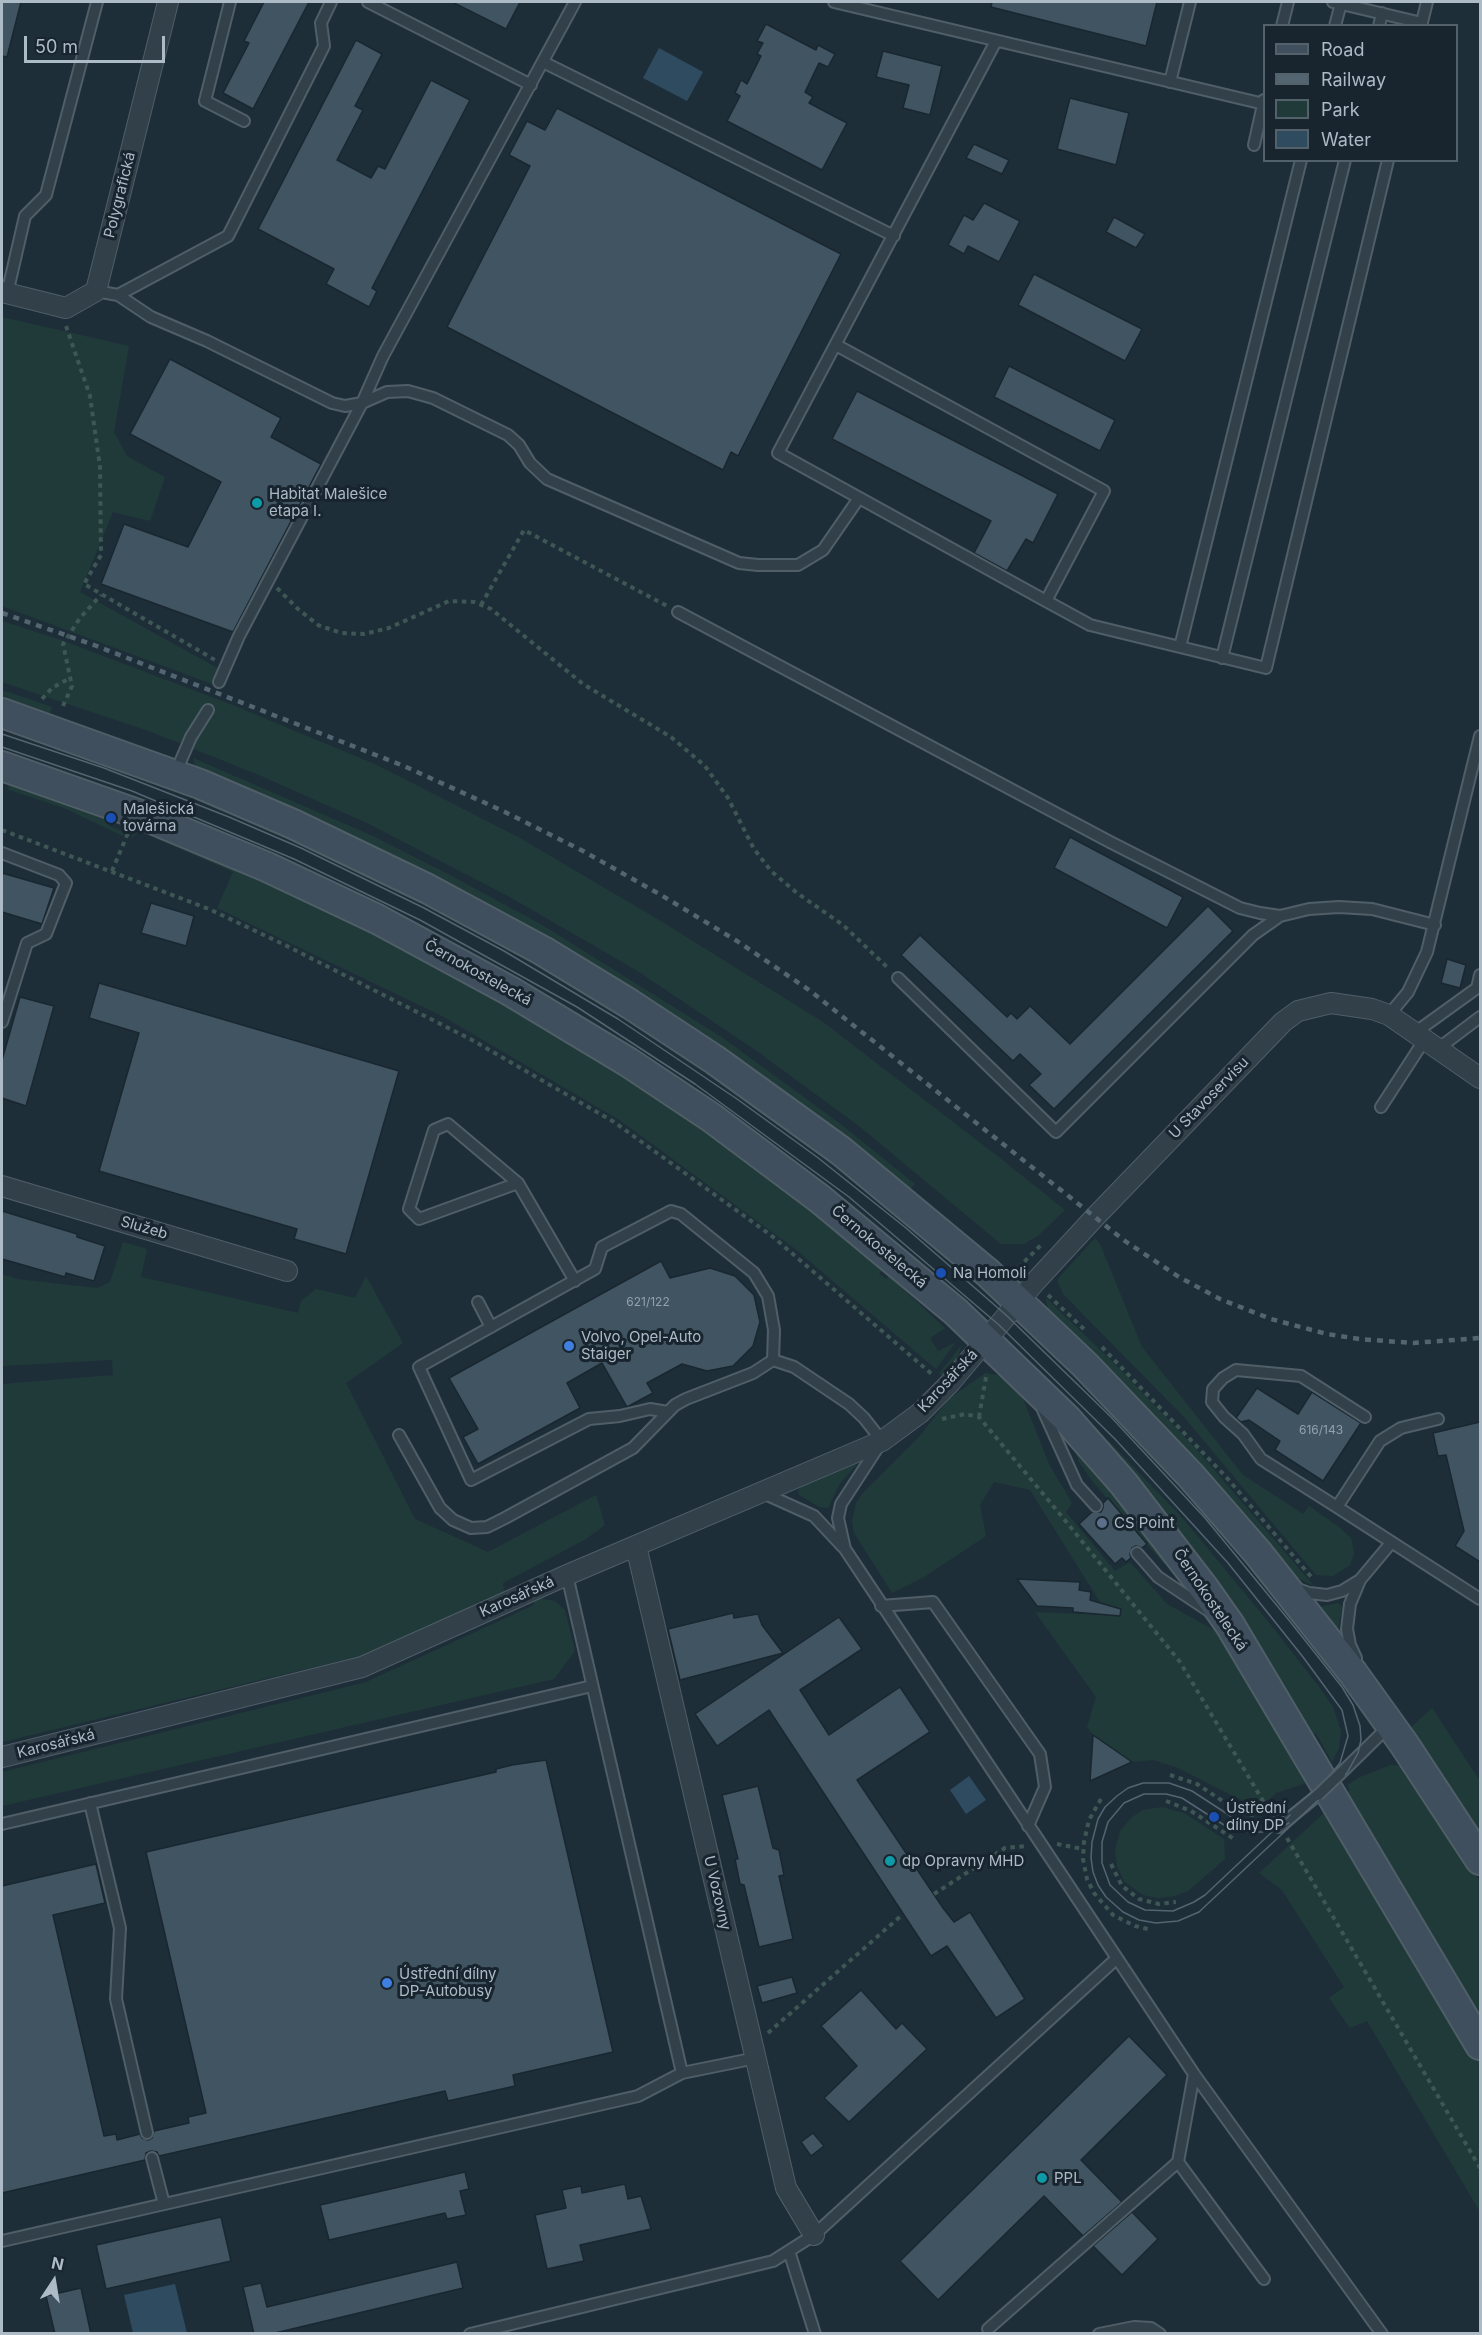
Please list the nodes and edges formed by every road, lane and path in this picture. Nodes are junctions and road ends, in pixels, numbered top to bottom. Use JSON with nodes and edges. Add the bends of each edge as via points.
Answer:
{"nodes":[{"id":1,"x":97,"y":2,"type":"edge"},
{"id":2,"x":168,"y":2,"type":"edge"},
{"id":3,"x":230,"y":2,"type":"edge"},
{"id":4,"x":331,"y":2,"type":"edge"},
{"id":5,"x":368,"y":2,"type":"edge"},
{"id":6,"x":575,"y":2,"type":"edge"},
{"id":7,"x":834,"y":2,"type":"edge"},
{"id":8,"x":1190,"y":2,"type":"edge"},
{"id":9,"x":1288,"y":2,"type":"edge"},
{"id":10,"x":1337,"y":2,"type":"edge"},
{"id":11,"x":1427,"y":2,"type":"edge"},
{"id":12,"x":1382,"y":13,"type":"junction"},
{"id":13,"x":1282,"y":24,"type":"edge"},
{"id":14,"x":1335,"y":24,"type":"edge"},
{"id":15,"x":1379,"y":24,"type":"edge"},
{"id":16,"x":1421,"y":24,"type":"edge"},
{"id":17,"x":996,"y":41,"type":"junction"},
{"id":18,"x":543,"y":62,"type":"junction"},
{"id":19,"x":1170,"y":82,"type":"junction"},
{"id":20,"x":531,"y":86,"type":"junction"},
{"id":21,"x":1263,"y":102,"type":"edge"},
{"id":22,"x":1263,"y":106,"type":"edge"},
{"id":23,"x":244,"y":121,"type":"dead end"},
{"id":24,"x":1254,"y":144,"type":"dead end"},
{"id":25,"x":1301,"y":162,"type":"edge"},
{"id":26,"x":1345,"y":162,"type":"edge"},
{"id":27,"x":1388,"y":162,"type":"edge"},
{"id":28,"x":894,"y":237,"type":"junction"},
{"id":29,"x":96,"y":291,"type":"junction"},
{"id":30,"x":4,"y":293,"type":"edge"},
{"id":31,"x":118,"y":296,"type":"junction"},
{"id":32,"x":66,"y":326,"type":"dead end"},
{"id":33,"x":836,"y":345,"type":"junction"},
{"id":34,"x":362,"y":404,"type":"junction"},
{"id":35,"x":859,"y":498,"type":"junction"},
{"id":36,"x":267,"y":582,"type":"junction"},
{"id":37,"x":101,"y":595,"type":"junction"},
{"id":38,"x":1046,"y":601,"type":"junction"},
{"id":39,"x":482,"y":605,"type":"junction"},
{"id":40,"x":678,"y":612,"type":"joint"},
{"id":41,"x":1180,"y":647,"type":"junction"},
{"id":42,"x":1222,"y":658,"type":"junction"},
{"id":43,"x":226,"y":666,"type":"junction"},
{"id":44,"x":70,"y":678,"type":"junction"},
{"id":45,"x":219,"y":682,"type":"dead end"},
{"id":46,"x":42,"y":699,"type":"dead end"},
{"id":47,"x":63,"y":706,"type":"dead end"},
{"id":48,"x":208,"y":710,"type":"dead end"},
{"id":49,"x":2,"y":713,"type":"edge"},
{"id":50,"x":1480,"y":736,"type":"edge"},
{"id":51,"x":2,"y":766,"type":"edge"},
{"id":52,"x":175,"y":774,"type":"junction"},
{"id":53,"x":2,"y":830,"type":"edge"},
{"id":54,"x":2,"y":853,"type":"edge"},
{"id":55,"x":1280,"y":916,"type":"junction"},
{"id":56,"x":1435,"y":925,"type":"junction"},
{"id":57,"x":1480,"y":975,"type":"edge"},
{"id":58,"x":898,"y":978,"type":"joint"},
{"id":59,"x":1479,"y":988,"type":"edge"},
{"id":60,"x":1389,"y":1015,"type":"junction"},
{"id":61,"x":1480,"y":1017,"type":"edge"},
{"id":62,"x":2,"y":1022,"type":"edge"},
{"id":63,"x":1427,"y":1040,"type":"junction"},
{"id":64,"x":1480,"y":1078,"type":"edge"},
{"id":65,"x":1381,"y":1107,"type":"dead end"},
{"id":66,"x":518,"y":1183,"type":"junction"},
{"id":67,"x":2,"y":1186,"type":"edge"},
{"id":68,"x":286,"y":1271,"type":"dead end"},
{"id":69,"x":575,"y":1281,"type":"junction"},
{"id":70,"x":1018,"y":1301,"type":"junction"},
{"id":71,"x":478,"y":1302,"type":"dead end"},
{"id":72,"x":491,"y":1327,"type":"junction"},
{"id":73,"x":986,"y":1340,"type":"junction"},
{"id":74,"x":773,"y":1360,"type":"junction"},
{"id":75,"x":934,"y":1376,"type":"dead end"},
{"id":76,"x":986,"y":1377,"type":"dead end"},
{"id":77,"x":1031,"y":1382,"type":"junction"},
{"id":78,"x":668,"y":1412,"type":"junction"},
{"id":79,"x":979,"y":1417,"type":"junction"},
{"id":80,"x":1365,"y":1417,"type":"dead end"},
{"id":81,"x":1438,"y":1419,"type":"dead end"},
{"id":82,"x":938,"y":1420,"type":"dead end"},
{"id":83,"x":399,"y":1435,"type":"dead end"},
{"id":84,"x":882,"y":1441,"type":"junction"},
{"id":85,"x":761,"y":1492,"type":"junction"},
{"id":86,"x":1096,"y":1506,"type":"dead end"},
{"id":87,"x":1337,"y":1507,"type":"junction"},
{"id":88,"x":1391,"y":1543,"type":"junction"},
{"id":89,"x":636,"y":1546,"type":"junction"},
{"id":90,"x":845,"y":1549,"type":"junction"},
{"id":91,"x":1137,"y":1553,"type":"dead end"},
{"id":92,"x":567,"y":1575,"type":"junction"},
{"id":93,"x":1279,"y":1578,"type":"junction"},
{"id":94,"x":1360,"y":1580,"type":"junction"},
{"id":95,"x":1480,"y":1599,"type":"edge"},
{"id":96,"x":881,"y":1606,"type":"junction"},
{"id":97,"x":1230,"y":1626,"type":"junction"},
{"id":98,"x":592,"y":1686,"type":"junction"},
{"id":99,"x":1386,"y":1719,"type":"junction"},
{"id":100,"x":2,"y":1757,"type":"edge"},
{"id":101,"x":1170,"y":1775,"type":"dead end"},
{"id":102,"x":1101,"y":1799,"type":"dead end"},
{"id":103,"x":1166,"y":1801,"type":"dead end"},
{"id":104,"x":90,"y":1803,"type":"junction"},
{"id":105,"x":1254,"y":1815,"type":"dead end"},
{"id":106,"x":1277,"y":1823,"type":"junction"},
{"id":107,"x":2,"y":1824,"type":"edge"},
{"id":108,"x":1028,"y":1827,"type":"junction"},
{"id":109,"x":1234,"y":1839,"type":"dead end"},
{"id":110,"x":1040,"y":1845,"type":"junction"},
{"id":111,"x":1083,"y":1849,"type":"junction"},
{"id":112,"x":1480,"y":1860,"type":"edge"},
{"id":113,"x":1111,"y":1864,"type":"dead end"},
{"id":114,"x":934,"y":1894,"type":"dead end"},
{"id":115,"x":1176,"y":1902,"type":"dead end"},
{"id":116,"x":903,"y":1914,"type":"dead end"},
{"id":117,"x":1152,"y":1930,"type":"dead end"},
{"id":118,"x":1116,"y":1959,"type":"junction"},
{"id":119,"x":765,"y":2035,"type":"dead end"},
{"id":120,"x":1480,"y":2045,"type":"edge"},
{"id":121,"x":756,"y":2058,"type":"junction"},
{"id":122,"x":682,"y":2073,"type":"junction"},
{"id":123,"x":1194,"y":2074,"type":"junction"},
{"id":124,"x":147,"y":2133,"type":"dead end"},
{"id":125,"x":153,"y":2158,"type":"dead end"},
{"id":126,"x":1178,"y":2162,"type":"junction"},
{"id":127,"x":1480,"y":2168,"type":"edge"},
{"id":128,"x":164,"y":2204,"type":"junction"},
{"id":129,"x":814,"y":2235,"type":"junction"},
{"id":130,"x":2,"y":2241,"type":"edge"},
{"id":131,"x":789,"y":2251,"type":"junction"},
{"id":132,"x":1264,"y":2279,"type":"dead end"},
{"id":133,"x":988,"y":2329,"type":"dead end"},
{"id":134,"x":1136,"y":2330,"type":"edge"},
{"id":135,"x":470,"y":2334,"type":"edge"},
{"id":136,"x":815,"y":2334,"type":"edge"},
{"id":137,"x":1099,"y":2334,"type":"edge"},
{"id":138,"x":1160,"y":2334,"type":"edge"},
{"id":139,"x":1382,"y":2334,"type":"edge"}],
"edges":[{"from":1,"to":30,"type":"lane","via":[[46,195],[25,216]]},
{"from":2,"to":29,"type":"street","name":"Polygrafická"},
{"from":3,"to":23,"type":"lane","via":[[205,101]]},
{"from":4,"to":31,"type":"lane","via":[[321,22],[324,46],[228,236]]},
{"from":5,"to":20,"type":"lane"},
{"from":6,"to":18,"type":"lane"},
{"from":7,"to":17,"type":"lane"},
{"from":8,"to":19,"type":"lane"},
{"from":9,"to":13,"type":"lane"},
{"from":10,"to":12,"type":"lane"},
{"from":10,"to":14,"type":"lane"},
{"from":11,"to":16,"type":"lane"},
{"from":12,"to":15,"type":"lane"},
{"from":12,"to":16,"type":"lane"},
{"from":17,"to":19,"type":"lane"},
{"from":17,"to":28,"type":"lane"},
{"from":18,"to":20,"type":"lane"},
{"from":18,"to":28,"type":"lane"},
{"from":19,"to":21,"type":"lane"},
{"from":20,"to":34,"type":"lane","via":[[383,356]]},
{"from":22,"to":24,"type":"lane"},
{"from":25,"to":41,"type":"lane"},
{"from":26,"to":42,"type":"lane"},
{"from":27,"to":42,"type":"lane","via":[[1266,668]]},
{"from":28,"to":33,"type":"lane"},
{"from":29,"to":30,"type":"street","via":[[66,308]]},
{"from":29,"to":31,"type":"lane"},
{"from":31,"to":34,"type":"lane","via":[[151,317],[332,403]]},
{"from":32,"to":37,"type":"path","via":[[90,396],[100,467],[101,555],[84,584]]},
{"from":33,"to":35,"type":"lane","via":[[778,453]]},
{"from":33,"to":38,"type":"lane","via":[[1104,491]]},
{"from":34,"to":35,"type":"lane","via":[[387,392],[408,391],[433,398],[508,435],[547,479],[739,563],[798,564],[823,550]]},
{"from":34,"to":36,"type":"lane"},
{"from":35,"to":38,"type":"lane"},
{"from":36,"to":39,"type":"path","via":[[318,625],[341,633],[364,634],[389,628],[449,601]]},
{"from":36,"to":43,"type":"lane"},
{"from":37,"to":43,"type":"path"},
{"from":37,"to":44,"type":"path","via":[[63,644]]},
{"from":38,"to":41,"type":"lane","via":[[1090,625]]},
{"from":39,"to":40,"type":"path","via":[[524,530]]},
{"from":39,"to":58,"type":"path","via":[[583,684],[671,737],[705,766],[771,871],[843,925]]},
{"from":40,"to":55,"type":"lane","via":[[1222,900],[1260,914]]},
{"from":41,"to":42,"type":"lane"},
{"from":43,"to":45,"type":"lane"},
{"from":44,"to":46,"type":"path"},
{"from":44,"to":47,"type":"path","via":[[71,692]]},
{"from":48,"to":52,"type":"lane"},
{"from":49,"to":52,"type":"main road"},
{"from":50,"to":56,"type":"lane"},
{"from":51,"to":73,"type":"main road","name":"Černokostelecká","via":[[104,801],[267,867],[404,932],[510,991],[628,1062],[769,1160],[878,1245]]},
{"from":52,"to":70,"type":"main road","via":[[396,872],[543,951],[630,1004],[842,1151]]},
{"from":53,"to":75,"type":"path","via":[[209,909],[285,945],[474,1041],[614,1122],[772,1236]]},
{"from":54,"to":62,"type":"lane","via":[[59,875],[66,883],[46,934],[27,943]]},
{"from":55,"to":56,"type":"lane","via":[[1340,907],[1372,909]]},
{"from":55,"to":58,"type":"lane","via":[[1253,935],[1056,1132]]},
{"from":56,"to":60,"type":"lane","via":[[1420,970]]},
{"from":57,"to":59,"type":"lane"},
{"from":59,"to":63,"type":"lane"},
{"from":60,"to":63,"type":"street","name":"U Stavoservisu"},
{"from":60,"to":70,"type":"street","name":"U Stavoservisu","via":[[1331,1003],[1298,1011],[1283,1022]]},
{"from":61,"to":63,"type":"lane"},
{"from":63,"to":64,"type":"street","name":"U Stavoservisu"},
{"from":63,"to":65,"type":"lane"},
{"from":66,"to":66,"type":"lane","via":[[448,1124],[434,1130],[409,1209],[419,1219]]},
{"from":66,"to":69,"type":"lane"},
{"from":67,"to":68,"type":"street","name":"Služeb"},
{"from":69,"to":72,"type":"lane"},
{"from":69,"to":74,"type":"lane","via":[[595,1269],[602,1247],[671,1211],[681,1214],[754,1273],[768,1296],[774,1330]]},
{"from":70,"to":73,"type":"street","name":"U Stavoservisu"},
{"from":70,"to":93,"type":"main road","via":[[1156,1438]]},
{"from":71,"to":72,"type":"lane"},
{"from":72,"to":78,"type":"lane","via":[[419,1367],[471,1480],[589,1419],[650,1408]]},
{"from":73,"to":77,"type":"main road","name":"Černokostelecká"},
{"from":73,"to":84,"type":"street","name":"Karosářská","via":[[920,1413]]},
{"from":74,"to":78,"type":"lane","via":[[753,1373],[686,1399]]},
{"from":74,"to":84,"type":"lane","via":[[794,1367],[849,1404]]},
{"from":76,"to":79,"type":"path"},
{"from":77,"to":86,"type":"lane","via":[[1077,1485]]},
{"from":77,"to":97,"type":"main road","name":"Černokostelecká","via":[[1130,1491]]},
{"from":78,"to":83,"type":"lane","via":[[633,1448],[487,1527],[471,1528],[453,1520],[440,1508]]},
{"from":79,"to":82,"type":"path","via":[[965,1414]]},
{"from":79,"to":106,"type":"path","via":[[1180,1662]]},
{"from":80,"to":87,"type":"lane","via":[[1300,1376],[1236,1370],[1213,1389],[1212,1402],[1261,1459]]},
{"from":81,"to":87,"type":"lane","via":[[1401,1428],[1380,1442]]},
{"from":84,"to":85,"type":"street","name":"Karosářská"},
{"from":84,"to":90,"type":"lane","via":[[841,1504],[838,1518]]},
{"from":85,"to":89,"type":"street","name":"Karosářská"},
{"from":85,"to":90,"type":"lane","via":[[814,1516]]},
{"from":87,"to":88,"type":"lane"},
{"from":88,"to":94,"type":"lane"},
{"from":88,"to":95,"type":"lane"},
{"from":89,"to":92,"type":"street","name":"Karosářská"},
{"from":89,"to":121,"type":"street","name":"U Vozovny"},
{"from":90,"to":96,"type":"lane"},
{"from":91,"to":97,"type":"lane","via":[[1158,1577]]},
{"from":92,"to":98,"type":"lane"},
{"from":92,"to":100,"type":"street","name":"Karosářská","via":[[362,1667]]},
{"from":93,"to":94,"type":"lane","via":[[1298,1590],[1326,1595]]},
{"from":93,"to":99,"type":"main road"},
{"from":94,"to":99,"type":"lane","via":[[1350,1604],[1348,1636]]},
{"from":96,"to":108,"type":"lane"},
{"from":96,"to":108,"type":"lane","via":[[933,1602],[1040,1754],[1045,1787]]},
{"from":97,"to":120,"type":"main road","name":"Černokostelecká"},
{"from":98,"to":104,"type":"lane"},
{"from":98,"to":122,"type":"lane"},
{"from":99,"to":106,"type":"lane","bridge":true,"via":[[1318,1795]]},
{"from":99,"to":112,"type":"main road"},
{"from":101,"to":105,"type":"path","via":[[1197,1784],[1239,1812]]},
{"from":102,"to":111,"type":"path","via":[[1089,1820]]},
{"from":103,"to":109,"type":"path","via":[[1180,1805]]},
{"from":104,"to":107,"type":"lane"},
{"from":104,"to":124,"type":"lane","via":[[120,1928],[116,1999]]},
{"from":106,"to":127,"type":"path"},
{"from":108,"to":110,"type":"lane"},
{"from":110,"to":111,"type":"path"},
{"from":110,"to":114,"type":"path","via":[[1005,1848]]},
{"from":110,"to":118,"type":"lane"},
{"from":111,"to":117,"type":"path","via":[[1087,1879],[1102,1904],[1127,1923]]},
{"from":113,"to":115,"type":"path","via":[[1118,1881],[1131,1894],[1152,1903]]},
{"from":116,"to":119,"type":"path"},
{"from":118,"to":123,"type":"lane"},
{"from":118,"to":129,"type":"lane"},
{"from":121,"to":122,"type":"lane"},
{"from":121,"to":129,"type":"street","name":"U Vozovny","via":[[786,2188]]},
{"from":122,"to":128,"type":"lane","via":[[638,2096]]},
{"from":123,"to":126,"type":"lane"},
{"from":123,"to":139,"type":"lane"},
{"from":125,"to":128,"type":"lane"},
{"from":126,"to":132,"type":"lane"},
{"from":126,"to":133,"type":"lane"},
{"from":128,"to":130,"type":"lane"},
{"from":129,"to":131,"type":"lane"},
{"from":131,"to":135,"type":"lane","via":[[773,2261]]},
{"from":131,"to":136,"type":"lane"},
{"from":134,"to":137,"type":"lane"},
{"from":134,"to":138,"type":"lane","via":[[1151,2328]]}]}
